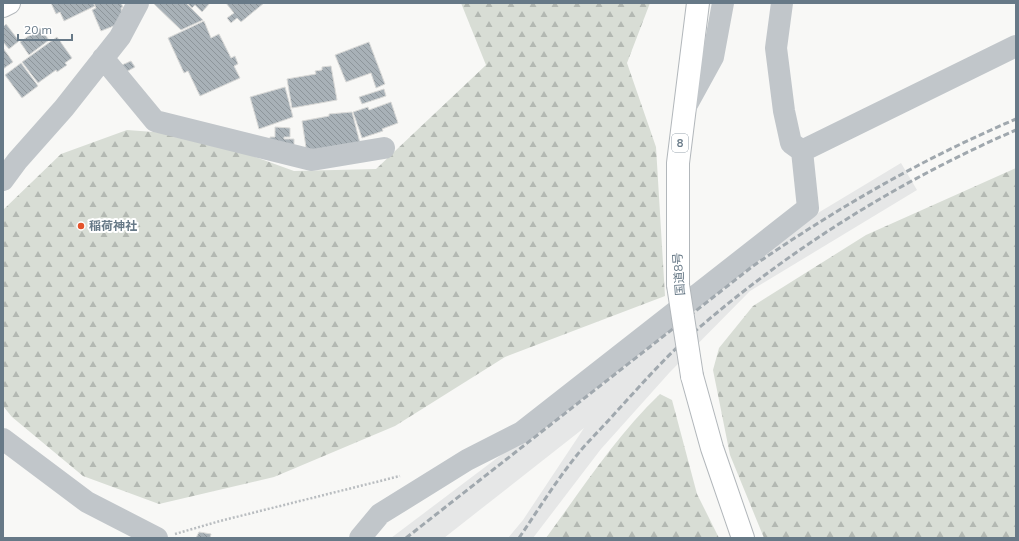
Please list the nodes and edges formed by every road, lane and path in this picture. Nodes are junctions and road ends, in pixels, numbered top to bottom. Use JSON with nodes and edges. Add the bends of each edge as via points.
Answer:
{"nodes":[{"id":1,"x":9,"y":3,"type":"edge"},
{"id":2,"x":138,"y":3,"type":"edge"},
{"id":3,"x":698,"y":3,"type":"edge"},
{"id":4,"x":723,"y":3,"type":"edge"},
{"id":5,"x":782,"y":3,"type":"edge"},
{"id":6,"x":3,"y":6,"type":"edge"},
{"id":7,"x":1016,"y":46,"type":"edge"},
{"id":8,"x":103,"y":58,"type":"junction"},
{"id":9,"x":683,"y":110,"type":"junction"},
{"id":10,"x":384,"y":148,"type":"dead end"},
{"id":11,"x":802,"y":151,"type":"junction"},
{"id":12,"x":3,"y":180,"type":"edge"},
{"id":13,"x":3,"y":439,"type":"edge"},
{"id":14,"x":405,"y":475,"type":"dead end"},
{"id":15,"x":163,"y":537,"type":"edge"},
{"id":16,"x":360,"y":538,"type":"edge"},
{"id":17,"x":743,"y":538,"type":"edge"}],
"edges":[{"from":1,"to":6,"type":"main road"},
{"from":2,"to":8,"type":"street","via":[[120,37]]},
{"from":3,"to":9,"type":"main road","name":"国道8号","number":"8"},
{"from":4,"to":9,"type":"street","via":[[712,57]]},
{"from":5,"to":11,"type":"street","via":[[776,48],[784,111],[791,143]]},
{"from":7,"to":11,"type":"street"},
{"from":8,"to":10,"type":"street","via":[[155,121],[312,160]]},
{"from":8,"to":12,"type":"street"},
{"from":9,"to":17,"type":"main road","name":"国道8号","number":"8","bridge":true,"via":[[678,163],[678,285],[692,376],[712,448]]},
{"from":11,"to":16,"type":"street","via":[[808,208],[522,432],[467,460],[380,514]]},
{"from":13,"to":15,"type":"street","via":[[87,502]]},
{"from":14,"to":15,"type":"path","via":[[220,520]]}]}
